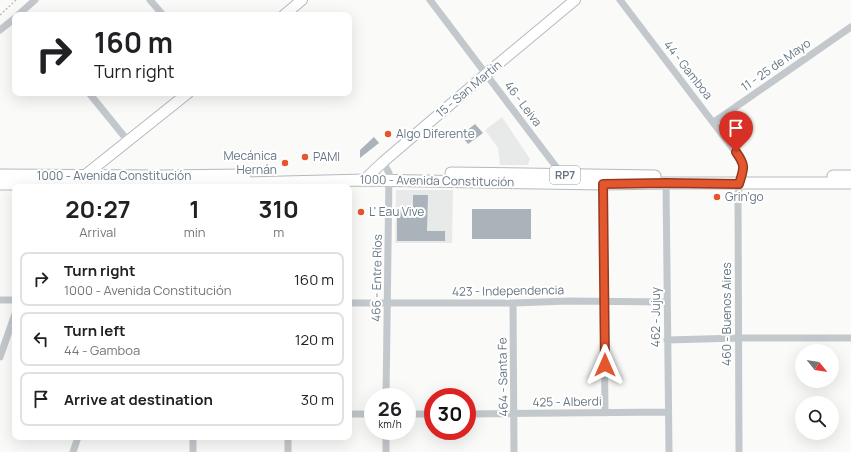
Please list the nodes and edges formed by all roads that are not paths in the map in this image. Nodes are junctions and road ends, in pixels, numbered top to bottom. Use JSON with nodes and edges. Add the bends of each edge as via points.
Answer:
{"nodes":[{"id":1,"x":35,"y":0,"type":"edge"},
{"id":2,"x":150,"y":0,"type":"edge"},
{"id":3,"x":302,"y":0,"type":"edge"},
{"id":4,"x":430,"y":0,"type":"edge"},
{"id":5,"x":575,"y":0,"type":"edge"},
{"id":6,"x":620,"y":0,"type":"edge"},
{"id":7,"x":23,"y":12,"type":"edge"},
{"id":8,"x":160,"y":12,"type":"edge"},
{"id":9,"x":288,"y":12,"type":"edge"},
{"id":10,"x":12,"y":20,"type":"edge"},
{"id":11,"x":851,"y":27,"type":"edge"},
{"id":12,"x":0,"y":30,"type":"edge"},
{"id":13,"x":486,"y":74,"type":"junction"},
{"id":14,"x":91,"y":96,"type":"edge"},
{"id":15,"x":184,"y":96,"type":"edge"},
{"id":16,"x":714,"y":122,"type":"junction"},
{"id":17,"x":128,"y":141,"type":"junction"},
{"id":18,"x":383,"y":162,"type":"junction"},
{"id":19,"x":0,"y":175,"type":"edge"},
{"id":20,"x":368,"y":176,"type":"junction"},
{"id":21,"x":389,"y":176,"type":"junction"},
{"id":22,"x":851,"y":176,"type":"edge"},
{"id":23,"x":565,"y":179,"type":"junction"},
{"id":24,"x":84,"y":180,"type":"junction"},
{"id":25,"x":740,"y":180,"type":"junction"},
{"id":26,"x":159,"y":183,"type":"edge"},
{"id":27,"x":666,"y":183,"type":"junction"},
{"id":28,"x":851,"y":183,"type":"edge"},
{"id":29,"x":0,"y":184,"type":"edge"},
{"id":30,"x":603,"y":184,"type":"junction"},
{"id":31,"x":0,"y":300,"type":"edge"},
{"id":32,"x":12,"y":300,"type":"edge"},
{"id":33,"x":388,"y":302,"type":"junction"},
{"id":34,"x":605,"y":302,"type":"junction"},
{"id":35,"x":667,"y":302,"type":"junction"},
{"id":36,"x":352,"y":303,"type":"edge"},
{"id":37,"x":513,"y":303,"type":"junction"},
{"id":38,"x":12,"y":323,"type":"edge"},
{"id":39,"x":738,"y":338,"type":"junction"},
{"id":40,"x":851,"y":338,"type":"edge"},
{"id":41,"x":667,"y":340,"type":"junction"},
{"id":42,"x":0,"y":357,"type":"edge"},
{"id":43,"x":386,"y":388,"type":"edge"},
{"id":44,"x":668,"y":412,"type":"junction"},
{"id":45,"x":605,"y":413,"type":"junction"},
{"id":46,"x":352,"y":414,"type":"edge"},
{"id":47,"x":364,"y":414,"type":"edge"},
{"id":48,"x":476,"y":414,"type":"edge"},
{"id":49,"x":514,"y":414,"type":"junction"},
{"id":50,"x":77,"y":440,"type":"edge"},
{"id":51,"x":193,"y":440,"type":"edge"},
{"id":52,"x":288,"y":440,"type":"edge"},
{"id":53,"x":386,"y":440,"type":"edge"},
{"id":54,"x":73,"y":452,"type":"edge"},
{"id":55,"x":193,"y":452,"type":"edge"},
{"id":56,"x":288,"y":452,"type":"edge"},
{"id":57,"x":386,"y":452,"type":"edge"},
{"id":58,"x":514,"y":452,"type":"edge"},
{"id":59,"x":669,"y":452,"type":"edge"},
{"id":60,"x":739,"y":452,"type":"edge"}],
"edges":[{"from":1,"to":7,"type":"street"},
{"from":2,"to":8,"type":"street"},
{"from":3,"to":9,"type":"street"},
{"from":4,"to":13,"type":"street","name":"46 - Leiva"},
{"from":5,"to":13,"type":"street","name":"15 - San Martín"},
{"from":6,"to":16,"type":"street","name":"44 - Gamboa"},
{"from":10,"to":12,"type":"street"},
{"from":11,"to":16,"type":"street","name":"11 - 25 de Mayo"},
{"from":13,"to":18,"type":"street","name":"15 - San Martín"},
{"from":13,"to":23,"type":"street","name":"46 - Leiva"},
{"from":14,"to":17,"type":"street"},
{"from":15,"to":17,"type":"street"},
{"from":16,"to":25,"type":"street","name":"44 - Gamboa","via":[[743,162]]},
{"from":17,"to":24,"type":"street"},
{"from":18,"to":20,"type":"street","name":"15 - San Martín"},
{"from":18,"to":21,"type":"street"},
{"from":19,"to":24,"type":"main road","name":"1000 - Avenida Constitución","number":"RP7"},
{"from":20,"to":21,"type":"main road","name":"1000 - Avenida Constitución","number":"RP7"},
{"from":20,"to":26,"type":"main road","name":"1000 - Avenida Constitución","number":"RP7"},
{"from":21,"to":23,"type":"main road","name":"1000 - Avenida Constitución","number":"RP7"},
{"from":21,"to":33,"type":"street","name":"466 - Entre Ríos"},
{"from":22,"to":25,"type":"main road","name":"1000 - Avenida Constitución","number":"RP7"},
{"from":23,"to":25,"type":"main road","name":"1000 - Avenida Constitución","number":"RP7"},
{"from":23,"to":30,"type":"main road","name":"1000 - Avenida Constitución","number":"RP7"},
{"from":24,"to":26,"type":"main road","name":"1000 - Avenida Constitución","number":"RP7"},
{"from":24,"to":29,"type":"main road","name":"1000 - Avenida Constitución","number":"RP7"},
{"from":25,"to":27,"type":"main road","name":"1000 - Avenida Constitución","number":"RP7"},
{"from":25,"to":28,"type":"main road","name":"1000 - Avenida Constitución","number":"RP7"},
{"from":25,"to":39,"type":"street","name":"460 - Buenos Aires"},
{"from":27,"to":30,"type":"main road","name":"1000 - Avenida Constitución","number":"RP7"},
{"from":27,"to":35,"type":"street","name":"462 - Jujuy"},
{"from":30,"to":34,"type":"street"},
{"from":31,"to":32,"type":"street"},
{"from":33,"to":36,"type":"street","name":"423 - Independencia"},
{"from":33,"to":37,"type":"street","name":"423 - Independencia"},
{"from":33,"to":43,"type":"street","name":"466 - Entre Ríos"},
{"from":34,"to":35,"type":"street","name":"423 - Independencia"},
{"from":34,"to":37,"type":"street","name":"423 - Independencia"},
{"from":34,"to":45,"type":"street"},
{"from":35,"to":41,"type":"street","name":"462 - Jujuy"},
{"from":37,"to":49,"type":"street","name":"464 - Santa Fe"},
{"from":38,"to":42,"type":"street"},
{"from":39,"to":40,"type":"street"},
{"from":39,"to":41,"type":"street"},
{"from":39,"to":60,"type":"street","name":"460 - Buenos Aires"},
{"from":41,"to":44,"type":"street","name":"462 - Jujuy"},
{"from":44,"to":45,"type":"street","name":"425 - Alberdi"},
{"from":44,"to":59,"type":"street","name":"462 - Jujuy"},
{"from":45,"to":49,"type":"street","name":"425 - Alberdi"},
{"from":46,"to":47,"type":"street"},
{"from":48,"to":49,"type":"street","name":"425 - Alberdi"},
{"from":49,"to":58,"type":"street","name":"464 - Santa Fe"},
{"from":50,"to":54,"type":"street"},
{"from":51,"to":55,"type":"street"},
{"from":52,"to":56,"type":"street"},
{"from":53,"to":57,"type":"street"}]}
